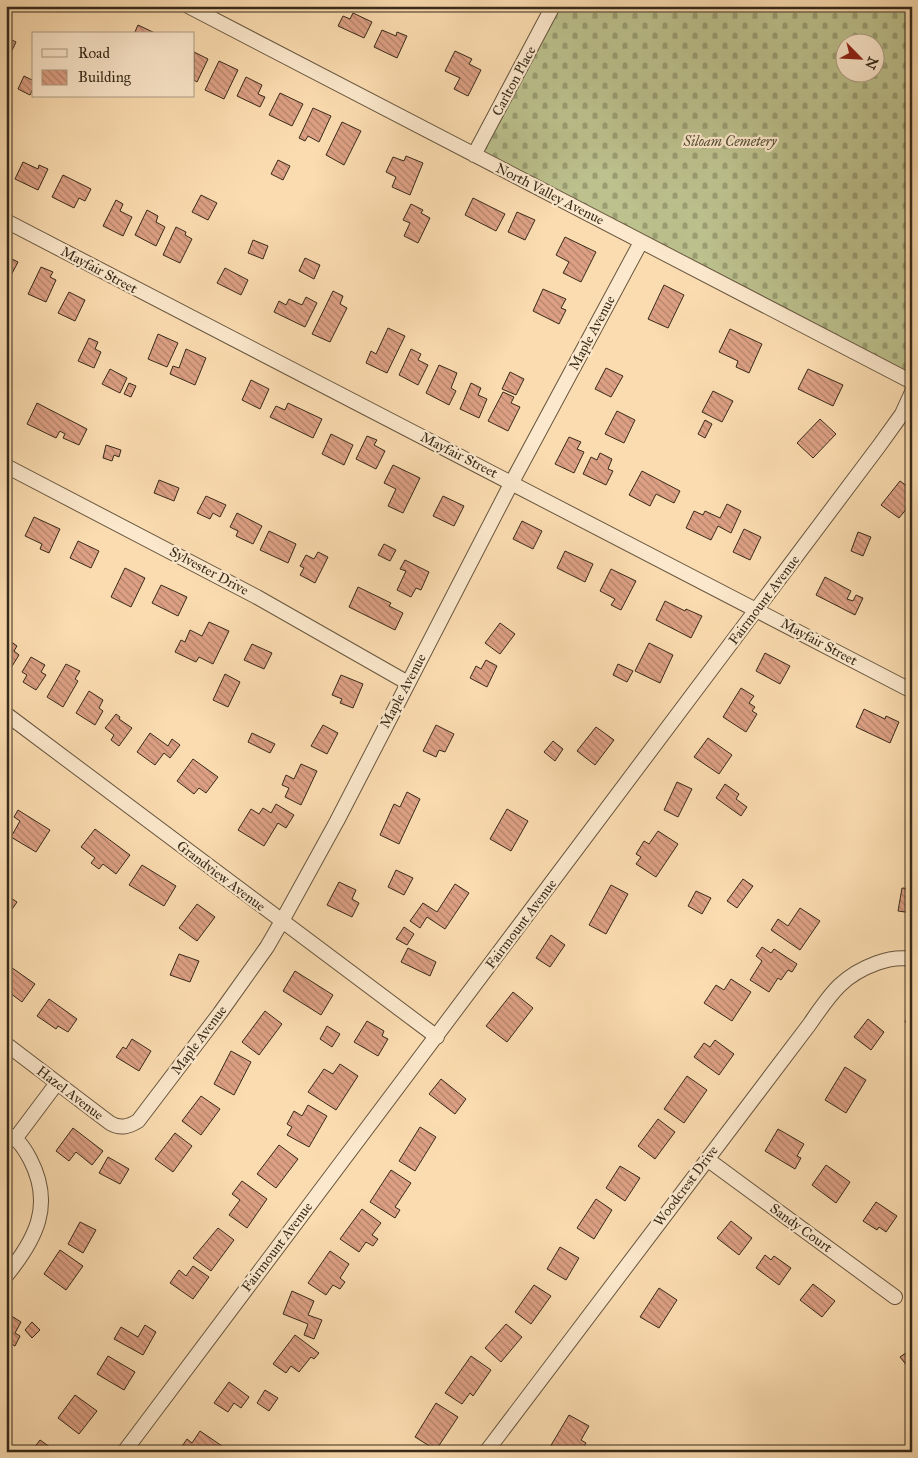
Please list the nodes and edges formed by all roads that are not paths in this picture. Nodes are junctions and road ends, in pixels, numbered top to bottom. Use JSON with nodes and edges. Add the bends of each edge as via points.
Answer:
{"nodes":[{"id":1,"x":188,"y":6,"type":"edge"},
{"id":2,"x":553,"y":6,"type":"edge"},
{"id":3,"x":474,"y":155,"type":"junction"},
{"id":4,"x":6,"y":221,"type":"edge"},
{"id":5,"x":642,"y":242,"type":"junction"},
{"id":6,"x":912,"y":382,"type":"edge"},
{"id":7,"x":912,"y":392,"type":"edge"},
{"id":8,"x":6,"y":466,"type":"edge"},
{"id":9,"x":512,"y":482,"type":"junction"},
{"id":10,"x":757,"y":610,"type":"junction"},
{"id":11,"x":408,"y":682,"type":"junction"},
{"id":12,"x":912,"y":691,"type":"edge"},
{"id":13,"x":6,"y":714,"type":"edge"},
{"id":14,"x":282,"y":921,"type":"junction"},
{"id":15,"x":912,"y":960,"type":"edge"},
{"id":16,"x":437,"y":1036,"type":"junction"},
{"id":17,"x":6,"y":1044,"type":"edge"},
{"id":18,"x":57,"y":1083,"type":"junction"},
{"id":19,"x":137,"y":1122,"type":"joint"},
{"id":20,"x":11,"y":1136,"type":"edge"},
{"id":21,"x":707,"y":1160,"type":"junction"},
{"id":22,"x":6,"y":1276,"type":"edge"},
{"id":23,"x":894,"y":1297,"type":"dead end"},
{"id":24,"x":124,"y":1452,"type":"edge"},
{"id":25,"x":486,"y":1452,"type":"edge"}],
"edges":[{"from":1,"to":3,"type":"street","name":"North Valley Avenue"},
{"from":2,"to":3,"type":"street","name":"Carlton Place"},
{"from":3,"to":5,"type":"street","name":"North Valley Avenue"},
{"from":4,"to":9,"type":"street","name":"Mayfair Street"},
{"from":5,"to":6,"type":"street","name":"North Valley Avenue"},
{"from":5,"to":9,"type":"street","name":"Maple Avenue"},
{"from":7,"to":10,"type":"street","name":"Fairmount Avenue","via":[[902,414],[885,438]]},
{"from":8,"to":11,"type":"street","name":"Sylvester Drive","via":[[257,597]]},
{"from":9,"to":10,"type":"street","name":"Mayfair Street"},
{"from":9,"to":11,"type":"street","name":"Maple Avenue"},
{"from":10,"to":12,"type":"street","name":"Mayfair Street"},
{"from":10,"to":16,"type":"street","name":"Fairmount Avenue"},
{"from":11,"to":14,"type":"street","name":"Maple Avenue"},
{"from":13,"to":14,"type":"street","name":"Grandview Avenue"},
{"from":14,"to":16,"type":"street","name":"Grandview Avenue"},
{"from":14,"to":19,"type":"street","name":"Maple Avenue","via":[[267,947]]},
{"from":15,"to":21,"type":"street","name":"Woodcrest Drive","via":[[886,960],[864,968],[832,992]]},
{"from":16,"to":24,"type":"street","name":"Fairmount Avenue"},
{"from":17,"to":18,"type":"street","name":"Hazel Avenue"},
{"from":18,"to":19,"type":"street","name":"Hazel Avenue","via":[[115,1126],[130,1126]]},
{"from":18,"to":20,"type":"street"},
{"from":20,"to":22,"type":"street","via":[[24,1148],[32,1164],[40,1184],[41,1201],[37,1229]]},
{"from":21,"to":23,"type":"street","name":"Sandy Court"},
{"from":21,"to":25,"type":"street","name":"Woodcrest Drive"}]}
